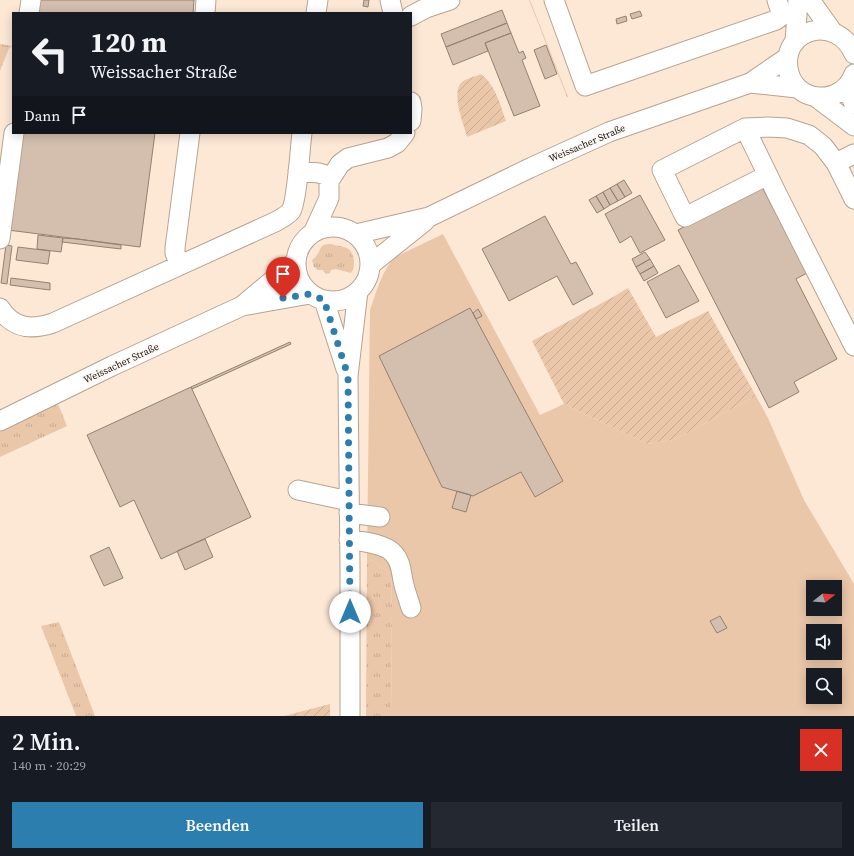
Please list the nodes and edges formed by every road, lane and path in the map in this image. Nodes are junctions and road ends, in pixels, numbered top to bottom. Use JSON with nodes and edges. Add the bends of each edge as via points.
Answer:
{"nodes":[{"id":1,"x":31,"y":0,"type":"edge"},
{"id":2,"x":206,"y":0,"type":"edge"},
{"id":3,"x":318,"y":0,"type":"edge"},
{"id":4,"x":390,"y":0,"type":"edge"},
{"id":5,"x":450,"y":0,"type":"edge"},
{"id":6,"x":554,"y":0,"type":"edge"},
{"id":7,"x":777,"y":0,"type":"edge"},
{"id":8,"x":798,"y":0,"type":"edge"},
{"id":9,"x":810,"y":0,"type":"edge"},
{"id":10,"x":29,"y":12,"type":"edge"},
{"id":11,"x":204,"y":12,"type":"edge"},
{"id":12,"x":316,"y":12,"type":"edge"},
{"id":13,"x":393,"y":12,"type":"edge"},
{"id":14,"x":412,"y":15,"type":"edge"},
{"id":15,"x":846,"y":41,"type":"edge"},
{"id":16,"x":792,"y":49,"type":"junction"},
{"id":17,"x":851,"y":80,"type":"edge"},
{"id":18,"x":750,"y":83,"type":"junction"},
{"id":19,"x":797,"y":88,"type":"junction"},
{"id":20,"x":817,"y":98,"type":"junction"},
{"id":21,"x":854,"y":104,"type":"edge"},
{"id":22,"x":854,"y":126,"type":"edge"},
{"id":23,"x":745,"y":128,"type":"junction"},
{"id":24,"x":14,"y":134,"type":"edge"},
{"id":25,"x":190,"y":134,"type":"edge"},
{"id":26,"x":302,"y":134,"type":"edge"},
{"id":27,"x":404,"y":134,"type":"edge"},
{"id":28,"x":854,"y":154,"type":"edge"},
{"id":29,"x":836,"y":164,"type":"junction"},
{"id":30,"x":298,"y":171,"type":"junction"},
{"id":31,"x":768,"y":175,"type":"junction"},
{"id":32,"x":331,"y":177,"type":"junction"},
{"id":33,"x":329,"y":198,"type":"junction"},
{"id":34,"x":854,"y":199,"type":"edge"},
{"id":35,"x":429,"y":217,"type":"junction"},
{"id":36,"x":314,"y":231,"type":"junction"},
{"id":37,"x":352,"y":232,"type":"junction"},
{"id":38,"x":0,"y":239,"type":"edge"},
{"id":39,"x":296,"y":261,"type":"junction"},
{"id":40,"x":180,"y":265,"type":"junction"},
{"id":41,"x":370,"y":265,"type":"junction"},
{"id":42,"x":358,"y":291,"type":"junction"},
{"id":43,"x":317,"y":297,"type":"junction"},
{"id":44,"x":242,"y":306,"type":"junction"},
{"id":45,"x":0,"y":308,"type":"edge"},
{"id":46,"x":854,"y":346,"type":"edge"},
{"id":47,"x":348,"y":376,"type":"junction"},
{"id":48,"x":0,"y":421,"type":"edge"},
{"id":49,"x":298,"y":490,"type":"dead end"},
{"id":50,"x":349,"y":507,"type":"junction"},
{"id":51,"x":380,"y":517,"type":"dead end"},
{"id":52,"x":349,"y":540,"type":"junction"},
{"id":53,"x":411,"y":608,"type":"dead end"},
{"id":54,"x":350,"y":716,"type":"edge"}],
"edges":[{"from":1,"to":10,"type":"street"},
{"from":2,"to":11,"type":"street"},
{"from":3,"to":12,"type":"street"},
{"from":4,"to":13,"type":"street"},
{"from":5,"to":14,"type":"street"},
{"from":6,"to":7,"type":"street","via":[[585,86],[776,20],[781,13]]},
{"from":8,"to":16,"type":"street"},
{"from":9,"to":15,"type":"street"},
{"from":15,"to":16,"type":"street","name":"Weissacher Straße","via":[[822,29],[803,35]]},
{"from":16,"to":18,"type":"street","name":"Weissacher Straße"},
{"from":16,"to":19,"type":"street","via":[[788,68]]},
{"from":17,"to":20,"type":"street","via":[[838,94]]},
{"from":17,"to":21,"type":"street"},
{"from":18,"to":19,"type":"street","name":"Weissacher Straße"},
{"from":18,"to":35,"type":"street","name":"Weissacher Straße","via":[[609,132]]},
{"from":19,"to":20,"type":"street","name":"Weissacher Straße"},
{"from":20,"to":22,"type":"street","name":"Weissacher Straße"},
{"from":23,"to":29,"type":"street","via":[[787,128],[808,135],[823,146]]},
{"from":23,"to":31,"type":"street"},
{"from":23,"to":31,"type":"street","via":[[662,170],[685,217]]},
{"from":24,"to":38,"type":"street"},
{"from":25,"to":40,"type":"street","via":[[175,248]]},
{"from":26,"to":30,"type":"street"},
{"from":27,"to":32,"type":"street","via":[[397,143],[388,148],[348,158]]},
{"from":28,"to":29,"type":"street"},
{"from":29,"to":34,"type":"street"},
{"from":30,"to":32,"type":"street"},
{"from":30,"to":40,"type":"street","via":[[293,206],[287,215]]},
{"from":31,"to":46,"type":"street"},
{"from":32,"to":33,"type":"street"},
{"from":33,"to":36,"type":"street"},
{"from":33,"to":37,"type":"street"},
{"from":35,"to":37,"type":"street","name":"Weissacher Straße"},
{"from":35,"to":41,"type":"street","name":"Weissacher Straße"},
{"from":36,"to":37,"type":"street","name":"Weissacher Straße","via":[[338,227]]},
{"from":36,"to":39,"type":"street","name":"Weissacher Straße","via":[[300,246]]},
{"from":37,"to":41,"type":"street","via":[[368,250]]},
{"from":39,"to":43,"type":"street","name":"Weissacher Straße","via":[[299,280]]},
{"from":39,"to":44,"type":"street","name":"Weissacher Straße"},
{"from":40,"to":45,"type":"street","via":[[41,327],[19,325],[9,319]]},
{"from":41,"to":42,"type":"street","name":"Weissacher Straße","via":[[367,279]]},
{"from":42,"to":43,"type":"street","name":"Weissacher Straße","via":[[340,301]]},
{"from":42,"to":47,"type":"street","name":"Weissacher Straße"},
{"from":43,"to":44,"type":"street","name":"Weissacher Straße"},
{"from":43,"to":47,"type":"street","name":"Weissacher Straße"},
{"from":44,"to":48,"type":"street","name":"Weissacher Straße"},
{"from":47,"to":50,"type":"street","name":"Weissacher Straße"},
{"from":49,"to":50,"type":"street"},
{"from":50,"to":51,"type":"street"},
{"from":50,"to":52,"type":"street","name":"Weissacher Straße"},
{"from":52,"to":53,"type":"street","via":[[378,545],[393,553],[401,566]]},
{"from":52,"to":54,"type":"street","name":"Weissacher Straße"}]}
